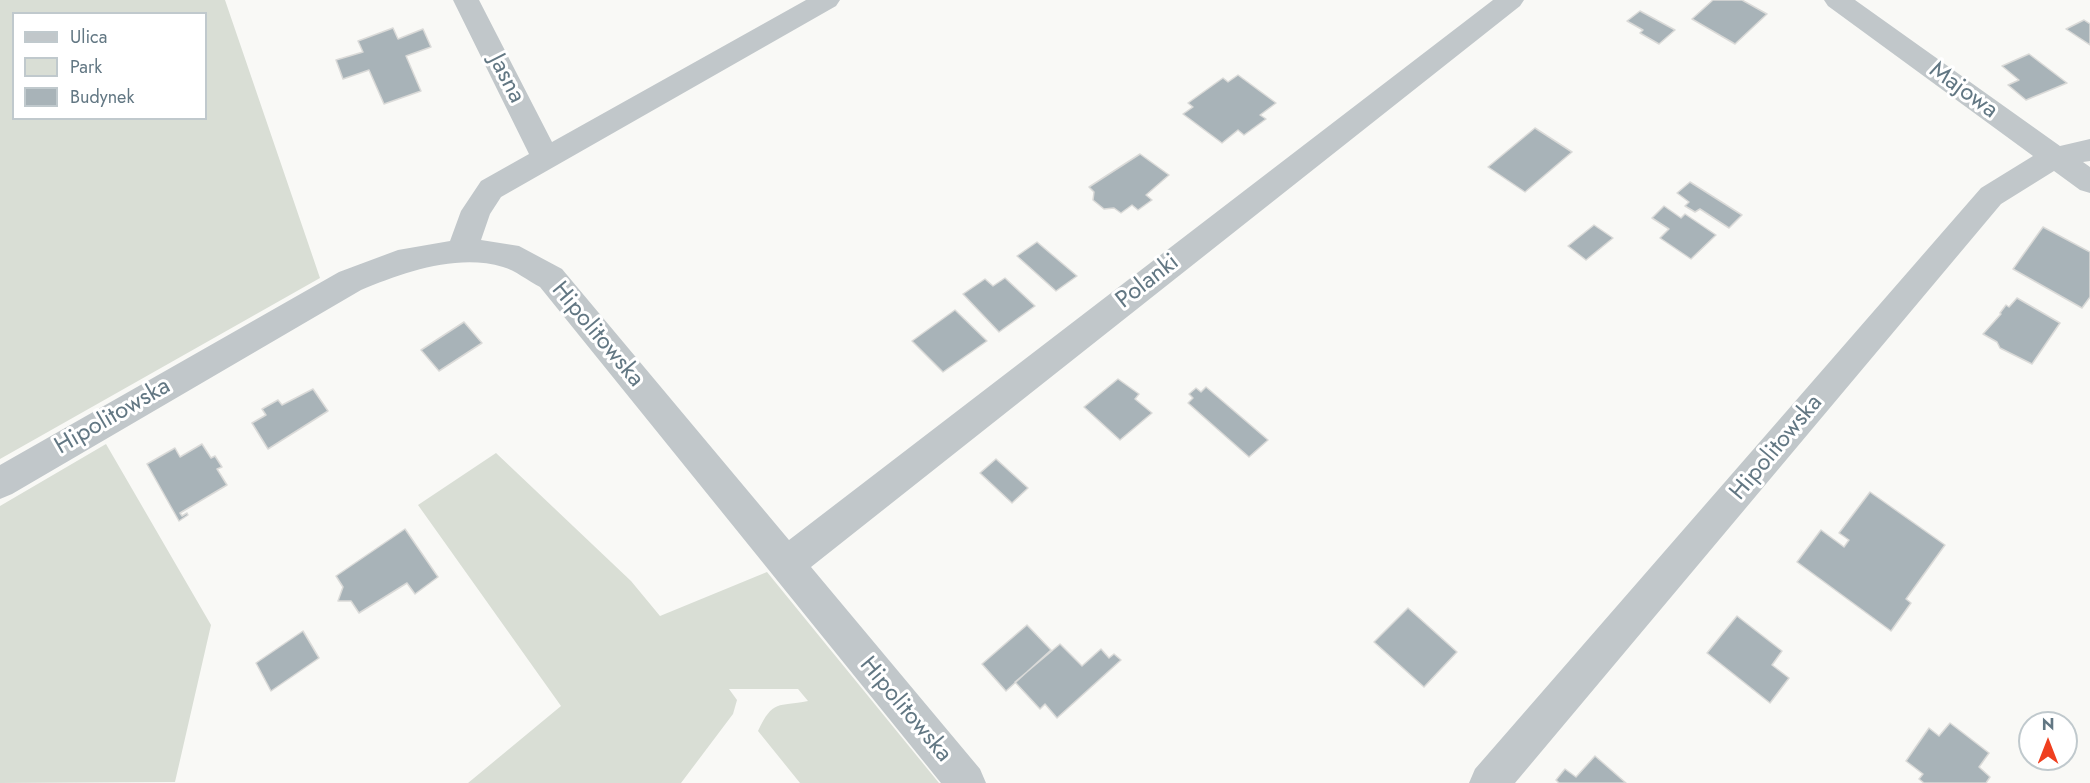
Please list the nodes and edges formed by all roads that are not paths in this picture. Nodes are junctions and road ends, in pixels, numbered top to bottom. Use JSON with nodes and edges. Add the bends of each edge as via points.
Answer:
{"nodes":[{"id":1,"x":466,"y":0,"type":"edge"},
{"id":2,"x":827,"y":0,"type":"edge"},
{"id":3,"x":1511,"y":0,"type":"edge"},
{"id":4,"x":1837,"y":0,"type":"edge"},
{"id":5,"x":2090,"y":150,"type":"edge"},
{"id":6,"x":2055,"y":157,"type":"junction"},
{"id":7,"x":546,"y":159,"type":"junction"},
{"id":8,"x":2090,"y":182,"type":"edge"},
{"id":9,"x":464,"y":251,"type":"junction"},
{"id":10,"x":0,"y":483,"type":"edge"},
{"id":11,"x":785,"y":565,"type":"junction"},
{"id":12,"x":966,"y":783,"type":"edge"},
{"id":13,"x":1489,"y":783,"type":"edge"}],
"edges":[{"from":1,"to":7,"type":"street","name":"Jasna"},
{"from":2,"to":7,"type":"street"},
{"from":3,"to":11,"type":"street","name":"Polanki"},
{"from":4,"to":6,"type":"street","name":"Majowa"},
{"from":5,"to":6,"type":"street","name":"Hipolitowska"},
{"from":6,"to":8,"type":"street","name":"Majowa"},
{"from":6,"to":13,"type":"street","name":"Hipolitowska","via":[[1991,196]]},
{"from":7,"to":9,"type":"street","via":[[491,189],[468,226]]},
{"from":9,"to":10,"type":"street","name":"Hipolitowska","via":[[398,262],[350,281]]},
{"from":9,"to":11,"type":"street","name":"Hipolitowska","via":[[508,255],[551,278]]},
{"from":11,"to":12,"type":"street","name":"Hipolitowska"}]}
